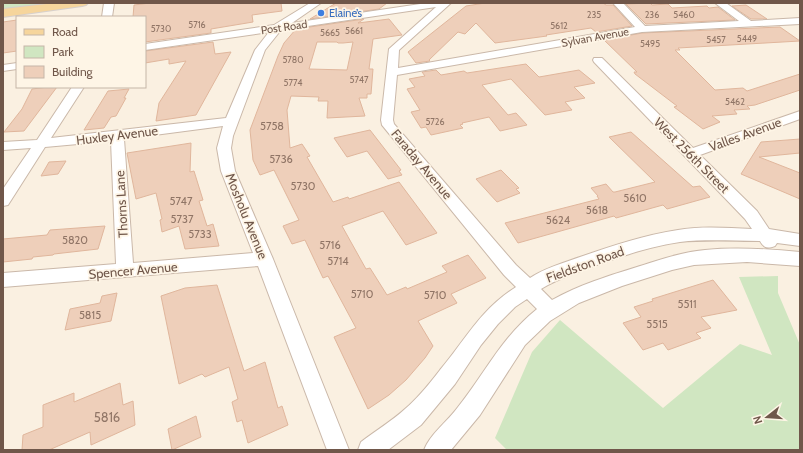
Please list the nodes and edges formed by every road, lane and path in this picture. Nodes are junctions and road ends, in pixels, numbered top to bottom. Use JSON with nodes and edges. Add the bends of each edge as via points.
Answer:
{"nodes":[{"id":1,"x":82,"y":3,"type":"edge"},
{"id":2,"x":109,"y":3,"type":"edge"},
{"id":3,"x":316,"y":3,"type":"edge"},
{"id":4,"x":444,"y":3,"type":"edge"},
{"id":5,"x":618,"y":3,"type":"edge"},
{"id":6,"x":720,"y":3,"type":"edge"},
{"id":7,"x":3,"y":13,"type":"edge"},
{"id":8,"x":106,"y":16,"type":"edge"},
{"id":9,"x":800,"y":21,"type":"edge"},
{"id":10,"x":749,"y":24,"type":"junction"},
{"id":11,"x":278,"y":27,"type":"junction"},
{"id":12,"x":642,"y":29,"type":"junction"},
{"id":13,"x":146,"y":47,"type":"edge"},
{"id":14,"x":598,"y":60,"type":"dead end"},
{"id":15,"x":16,"y":66,"type":"edge"},
{"id":16,"x":3,"y":68,"type":"edge"},
{"id":17,"x":391,"y":73,"type":"junction"},
{"id":18,"x":77,"y":88,"type":"edge"},
{"id":19,"x":800,"y":115,"type":"edge"},
{"id":20,"x":231,"y":121,"type":"junction"},
{"id":21,"x":117,"y":136,"type":"junction"},
{"id":22,"x":42,"y":144,"type":"junction"},
{"id":23,"x":3,"y":146,"type":"edge"},
{"id":24,"x":691,"y":153,"type":"junction"},
{"id":25,"x":3,"y":201,"type":"edge"},
{"id":26,"x":766,"y":235,"type":"junction"},
{"id":27,"x":800,"y":240,"type":"edge"},
{"id":28,"x":776,"y":256,"type":"junction"},
{"id":29,"x":264,"y":259,"type":"junction"},
{"id":30,"x":800,"y":259,"type":"edge"},
{"id":31,"x":125,"y":271,"type":"junction"},
{"id":32,"x":3,"y":280,"type":"edge"},
{"id":33,"x":528,"y":288,"type":"junction"},
{"id":34,"x":551,"y":310,"type":"junction"},
{"id":35,"x":338,"y":450,"type":"edge"},
{"id":36,"x":369,"y":450,"type":"edge"},
{"id":37,"x":435,"y":450,"type":"edge"}],
"edges":[{"from":1,"to":7,"type":"main road"},
{"from":2,"to":8,"type":"street"},
{"from":3,"to":11,"type":"street","name":"Mosholu Avenue"},
{"from":4,"to":11,"type":"street","name":"Post Road"},
{"from":4,"to":17,"type":"street","name":"Faraday Avenue","via":[[396,46]]},
{"from":5,"to":12,"type":"street"},
{"from":6,"to":10,"type":"street"},
{"from":9,"to":10,"type":"street","name":"Sylvan Avenue"},
{"from":10,"to":12,"type":"street","name":"Sylvan Avenue"},
{"from":11,"to":13,"type":"street","name":"Post Road"},
{"from":11,"to":20,"type":"street","name":"Mosholu Avenue","via":[[260,50]]},
{"from":12,"to":17,"type":"street","name":"Sylvan Avenue"},
{"from":14,"to":24,"type":"street","name":"West 256th Street"},
{"from":15,"to":16,"type":"street"},
{"from":17,"to":33,"type":"street","name":"Faraday Avenue","via":[[388,125]]},
{"from":18,"to":22,"type":"street"},
{"from":19,"to":24,"type":"street","name":"Valles Avenue"},
{"from":20,"to":21,"type":"street","name":"Huxley Avenue"},
{"from":20,"to":29,"type":"street","name":"Mosholu Avenue","via":[[224,148],[228,172]]},
{"from":21,"to":22,"type":"street","name":"Huxley Avenue"},
{"from":21,"to":31,"type":"street","name":"Thorns Lane"},
{"from":22,"to":23,"type":"street","name":"Huxley Avenue"},
{"from":22,"to":25,"type":"street"},
{"from":24,"to":26,"type":"street","name":"West 256th Street","via":[[751,215]]},
{"from":26,"to":27,"type":"street","name":"Fieldston Road"},
{"from":26,"to":28,"type":"street","name":"West 256th Street"},
{"from":26,"to":33,"type":"street","name":"Fieldston Road","via":[[705,234],[654,241],[573,266]]},
{"from":28,"to":30,"type":"street","name":"Fieldston Road"},
{"from":28,"to":34,"type":"street","name":"Fieldston Road","via":[[719,256],[672,262],[568,298]]},
{"from":29,"to":31,"type":"street","name":"Spencer Avenue"},
{"from":29,"to":35,"type":"street","name":"Mosholu Avenue"},
{"from":31,"to":32,"type":"street","name":"Spencer Avenue"},
{"from":33,"to":34,"type":"street","name":"Faraday Avenue"},
{"from":33,"to":36,"type":"street","name":"Fieldston Road","via":[[509,301],[492,318],[414,417]]},
{"from":34,"to":37,"type":"street","name":"Fieldston Road","via":[[519,338],[461,422]]}]}
